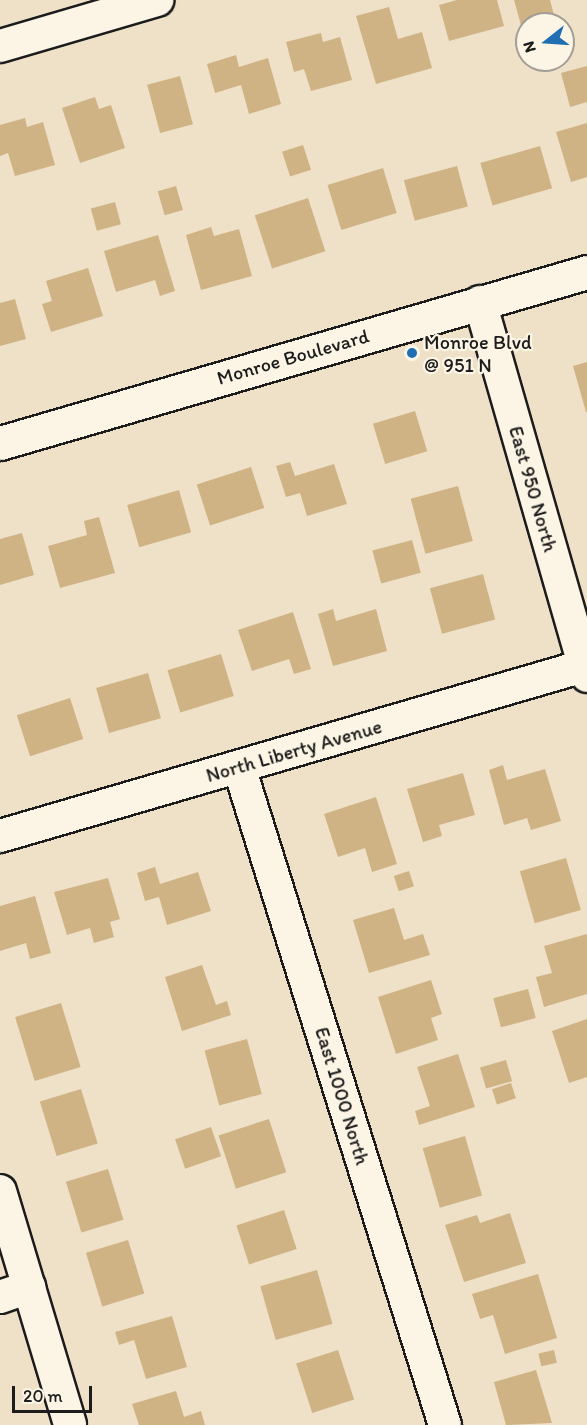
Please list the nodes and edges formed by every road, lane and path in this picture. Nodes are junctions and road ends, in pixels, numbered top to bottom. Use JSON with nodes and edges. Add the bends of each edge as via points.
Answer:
{"nodes":[{"id":1,"x":158,"y":0,"type":"edge"},
{"id":2,"x":0,"y":46,"type":"edge"},
{"id":3,"x":587,"y":272,"type":"edge"},
{"id":4,"x":480,"y":302,"type":"junction"},
{"id":5,"x":0,"y":443,"type":"edge"},
{"id":6,"x":586,"y":669,"type":"edge"},
{"id":7,"x":239,"y":767,"type":"junction"},
{"id":8,"x":0,"y":836,"type":"edge"},
{"id":9,"x":0,"y":1191,"type":"edge"},
{"id":10,"x":29,"y":1287,"type":"junction"},
{"id":11,"x":0,"y":1296,"type":"edge"},
{"id":12,"x":70,"y":1425,"type":"edge"},
{"id":13,"x":445,"y":1425,"type":"edge"}],
"edges":[{"from":1,"to":2,"type":"street"},
{"from":3,"to":4,"type":"street","name":"Monroe Boulevard"},
{"from":4,"to":5,"type":"street","name":"Monroe Boulevard"},
{"from":4,"to":6,"type":"street","name":"East 950 North"},
{"from":6,"to":7,"type":"street","name":"North Liberty Avenue"},
{"from":7,"to":8,"type":"street","name":"North Liberty Avenue"},
{"from":7,"to":13,"type":"street","name":"East 1000 North"},
{"from":9,"to":10,"type":"street"},
{"from":10,"to":11,"type":"street"},
{"from":10,"to":12,"type":"street"}]}
